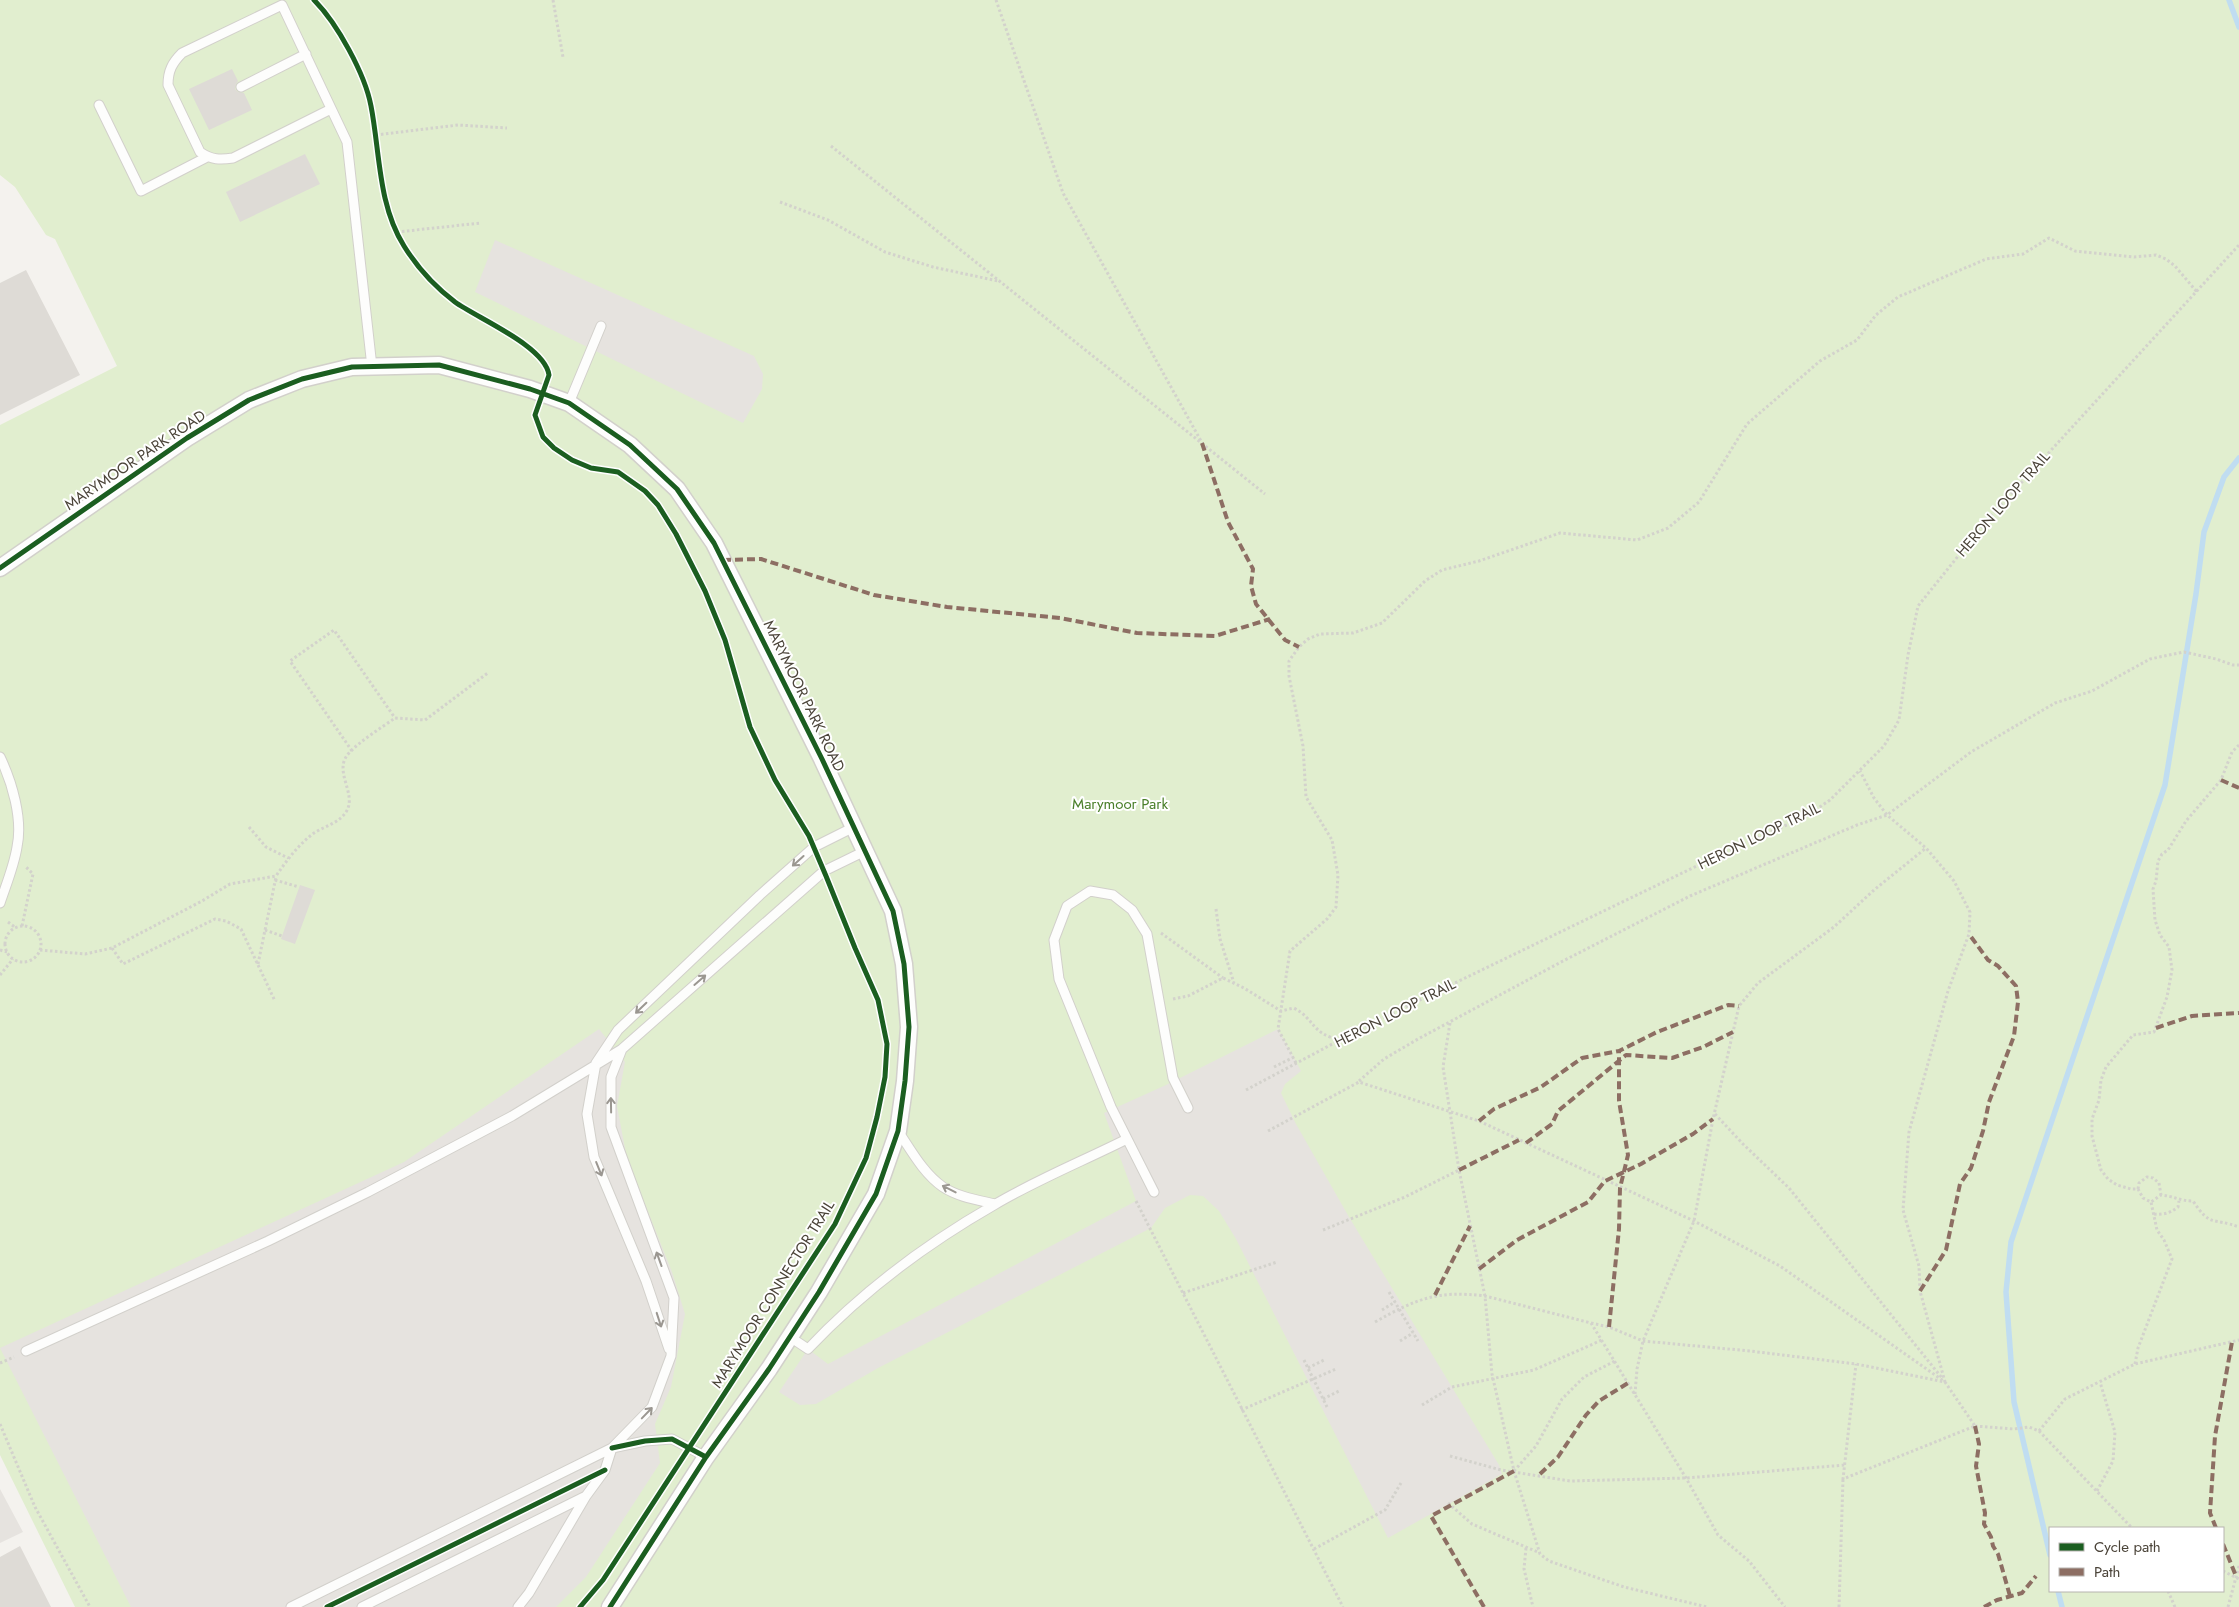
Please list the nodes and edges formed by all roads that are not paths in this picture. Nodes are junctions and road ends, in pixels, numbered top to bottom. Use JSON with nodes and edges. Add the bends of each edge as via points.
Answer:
{"nodes":[{"id":1,"x":306,"y":54,"type":"junction"},
{"id":2,"x":241,"y":87,"type":"dead end"},
{"id":3,"x":99,"y":105,"type":"dead end"},
{"id":4,"x":332,"y":109,"type":"junction"},
{"id":5,"x":208,"y":157,"type":"junction"},
{"id":6,"x":601,"y":326,"type":"dead end"},
{"id":7,"x":372,"y":367,"type":"junction"},
{"id":8,"x":569,"y":403,"type":"junction"},
{"id":9,"x":0,"y":568,"type":"edge"},
{"id":10,"x":0,"y":757,"type":"edge"},
{"id":11,"x":854,"y":827,"type":"junction"},
{"id":12,"x":865,"y":851,"type":"junction"},
{"id":13,"x":0,"y":903,"type":"edge"},
{"id":14,"x":622,"y":1049,"type":"junction"},
{"id":15,"x":596,"y":1064,"type":"junction"},
{"id":16,"x":1188,"y":1108,"type":"dead end"},
{"id":17,"x":898,"y":1131,"type":"junction"},
{"id":18,"x":1127,"y":1139,"type":"junction"},
{"id":19,"x":1154,"y":1192,"type":"dead end"},
{"id":20,"x":995,"y":1204,"type":"junction"},
{"id":21,"x":790,"y":1337,"type":"junction"},
{"id":22,"x":26,"y":1351,"type":"dead end"},
{"id":23,"x":671,"y":1356,"type":"junction"},
{"id":24,"x":612,"y":1448,"type":"junction"},
{"id":25,"x":706,"y":1457,"type":"junction"},
{"id":26,"x":586,"y":1496,"type":"junction"},
{"id":27,"x":291,"y":1607,"type":"edge"},
{"id":28,"x":362,"y":1607,"type":"edge"},
{"id":29,"x":518,"y":1607,"type":"edge"},
{"id":30,"x":610,"y":1607,"type":"edge"}],
"edges":[{"from":1,"to":2,"type":"lane"},
{"from":1,"to":4,"type":"lane"},
{"from":1,"to":5,"type":"lane","via":[[282,5],[182,53],[174,60],[168,72],[168,84],[200,152]]},
{"from":3,"to":5,"type":"lane","via":[[141,190]]},
{"from":4,"to":5,"type":"lane","via":[[234,158],[219,160]]},
{"from":4,"to":7,"type":"lane","via":[[347,142]]},
{"from":6,"to":8,"type":"lane"},
{"from":7,"to":8,"type":"street","name":"MARYMOOR PARK ROAD","via":[[439,365],[530,388]]},
{"from":7,"to":9,"type":"street","name":"MARYMOOR PARK ROAD","via":[[352,367],[302,379],[249,400],[187,438]]},
{"from":8,"to":11,"type":"street","name":"MARYMOOR PARK ROAD","via":[[630,445],[677,489],[714,543]]},
{"from":10,"to":13,"type":"lane","via":[[15,805],[18,827],[15,855]]},
{"from":11,"to":12,"type":"street","name":"MARYMOOR PARK ROAD"},
{"from":11,"to":15,"type":"lane","one_way":true,"via":[[814,847],[760,895],[618,1030]]},
{"from":14,"to":12,"type":"lane","one_way":true,"via":[[824,872]]},
{"from":12,"to":17,"type":"street","name":"MARYMOOR PARK ROAD","via":[[893,911],[904,964],[909,1027]]},
{"from":14,"to":15,"type":"lane"},
{"from":23,"to":14,"type":"lane","one_way":true,"via":[[674,1298],[611,1127],[611,1077]]},
{"from":15,"to":22,"type":"lane","via":[[512,1116],[368,1192]]},
{"from":15,"to":23,"type":"lane","one_way":true,"via":[[586,1114],[594,1157],[646,1281]]},
{"from":16,"to":18,"type":"lane","via":[[1174,1078],[1147,934],[1132,910],[1113,895],[1090,891],[1067,906],[1054,940],[1059,979],[1096,1073]]},
{"from":20,"to":17,"type":"lane","one_way":true,"via":[[966,1198],[943,1187],[924,1168]]},
{"from":17,"to":21,"type":"street","name":"MARYMOOR PARK ROAD","via":[[876,1194]]},
{"from":18,"to":19,"type":"lane"},
{"from":18,"to":20,"type":"lane"},
{"from":20,"to":21,"type":"lane","via":[[932,1243],[836,1320],[808,1349]]},
{"from":21,"to":25,"type":"street","name":"MARYMOOR PARK ROAD"},
{"from":24,"to":23,"type":"lane","one_way":true,"via":[[652,1407]]},
{"from":24,"to":25,"type":"lane","via":[[645,1440],[672,1439]]},
{"from":24,"to":26,"type":"lane","via":[[605,1470]]},
{"from":24,"to":27,"type":"lane"},
{"from":25,"to":30,"type":"street","name":"MARYMOOR PARK ROAD"},
{"from":26,"to":28,"type":"lane"},
{"from":26,"to":29,"type":"lane"}]}
